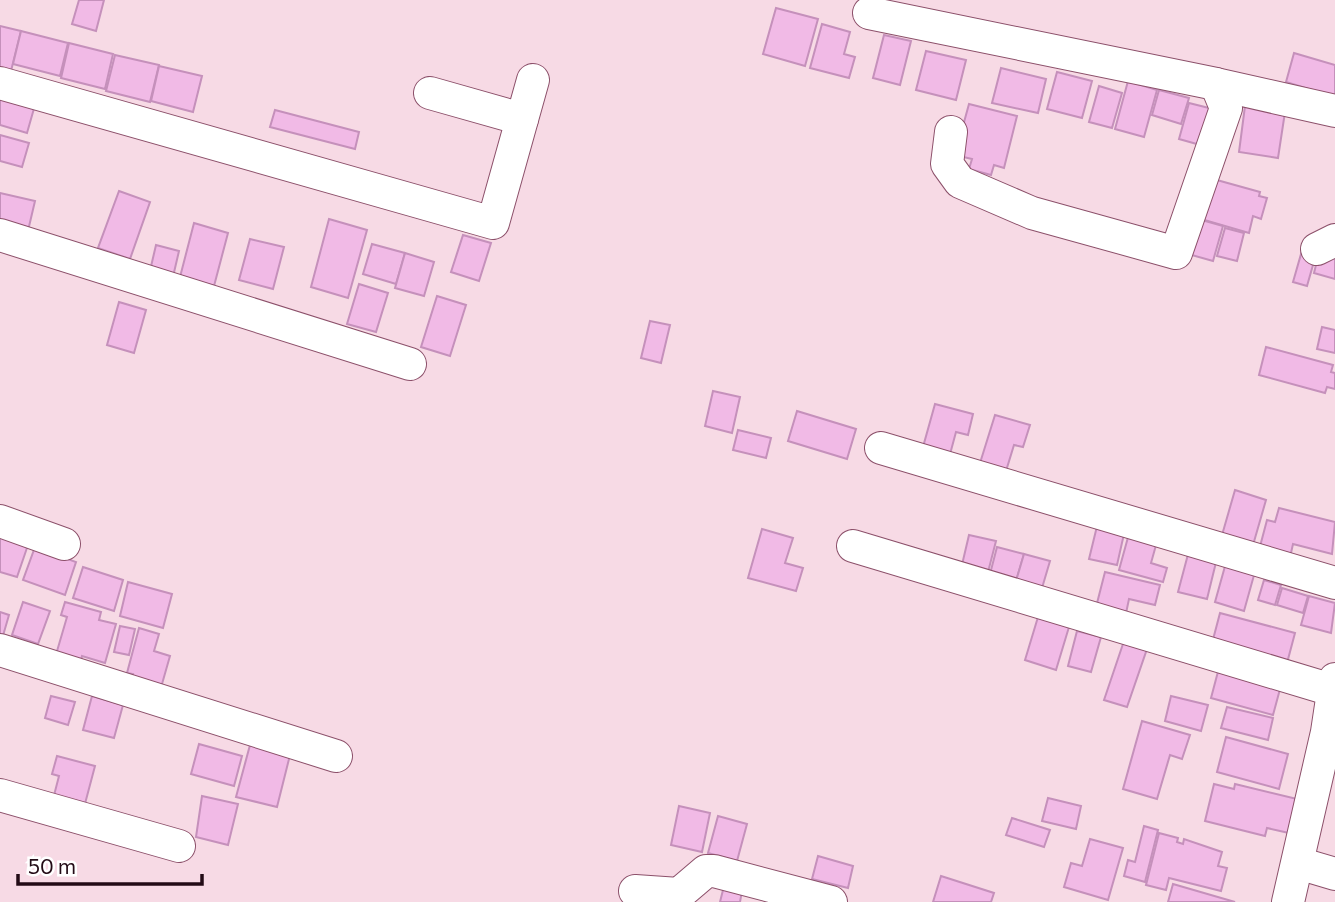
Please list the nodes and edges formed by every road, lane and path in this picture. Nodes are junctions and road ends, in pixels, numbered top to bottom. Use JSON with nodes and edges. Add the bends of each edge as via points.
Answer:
{"nodes":[{"id":1,"x":869,"y":13,"type":"dead end"},
{"id":2,"x":533,"y":80,"type":"dead end"},
{"id":3,"x":0,"y":83,"type":"edge"},
{"id":4,"x":1216,"y":84,"type":"junction"},
{"id":5,"x":430,"y":93,"type":"dead end"},
{"id":6,"x":1335,"y":111,"type":"edge"},
{"id":7,"x":522,"y":120,"type":"junction"},
{"id":8,"x":951,"y":132,"type":"dead end"},
{"id":9,"x":0,"y":235,"type":"edge"},
{"id":10,"x":410,"y":364,"type":"dead end"},
{"id":11,"x":881,"y":447,"type":"dead end"},
{"id":12,"x":0,"y":521,"type":"edge"},
{"id":13,"x":64,"y":544,"type":"dead end"},
{"id":14,"x":853,"y":546,"type":"dead end"},
{"id":15,"x":1335,"y":583,"type":"edge"},
{"id":16,"x":0,"y":650,"type":"edge"},
{"id":17,"x":1334,"y":684,"type":"edge"},
{"id":18,"x":1331,"y":734,"type":"edge"},
{"id":19,"x":337,"y":756,"type":"dead end"},
{"id":20,"x":0,"y":795,"type":"edge"},
{"id":21,"x":179,"y":846,"type":"dead end"},
{"id":22,"x":1298,"y":863,"type":"junction"},
{"id":23,"x":1335,"y":874,"type":"edge"},
{"id":24,"x":635,"y":891,"type":"dead end"},
{"id":25,"x":831,"y":902,"type":"edge"},
{"id":26,"x":1288,"y":902,"type":"edge"}],
"edges":[{"from":1,"to":4,"type":"street"},
{"from":2,"to":7,"type":"street"},
{"from":3,"to":7,"type":"street","via":[[493,223]]},
{"from":4,"to":6,"type":"street"},
{"from":4,"to":8,"type":"street","via":[[1226,108],[1176,253],[1032,213],[960,182],[947,164]]},
{"from":5,"to":7,"type":"street"},
{"from":9,"to":10,"type":"street"},
{"from":11,"to":15,"type":"street"},
{"from":12,"to":13,"type":"street"},
{"from":14,"to":17,"type":"street"},
{"from":16,"to":19,"type":"street"},
{"from":17,"to":18,"type":"street"},
{"from":18,"to":22,"type":"street"},
{"from":20,"to":21,"type":"street"},
{"from":22,"to":23,"type":"street"},
{"from":22,"to":26,"type":"street"},
{"from":24,"to":25,"type":"street","via":[[678,894],[706,871],[714,870]]}]}
